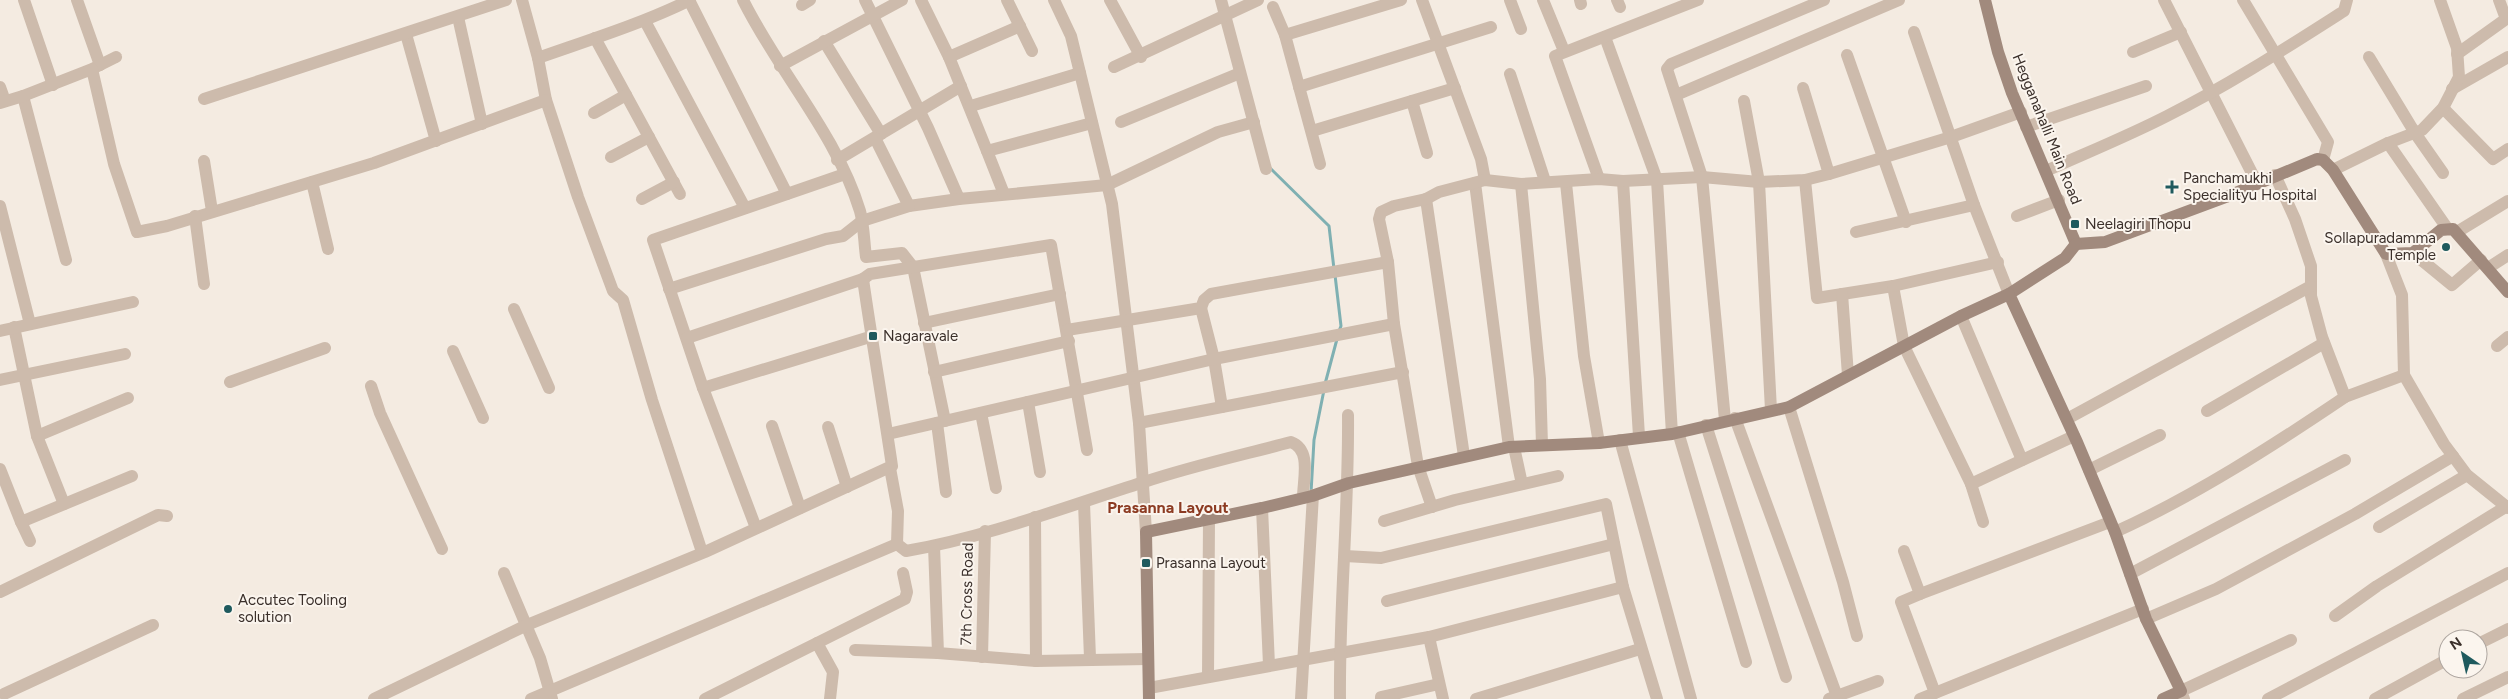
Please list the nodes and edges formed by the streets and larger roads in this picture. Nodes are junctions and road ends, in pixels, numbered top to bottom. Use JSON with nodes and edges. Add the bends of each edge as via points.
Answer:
{"nodes":[{"id":1,"x":24,"y":0,"type":"edge"},
{"id":2,"x":77,"y":0,"type":"edge"},
{"id":3,"x":506,"y":0,"type":"edge"},
{"id":4,"x":522,"y":0,"type":"edge"},
{"id":5,"x":742,"y":0,"type":"edge"},
{"id":6,"x":865,"y":0,"type":"edge"},
{"id":7,"x":902,"y":0,"type":"edge"},
{"id":8,"x":921,"y":0,"type":"edge"},
{"id":9,"x":1007,"y":0,"type":"edge"},
{"id":10,"x":1054,"y":0,"type":"edge"},
{"id":11,"x":1110,"y":0,"type":"edge"},
{"id":12,"x":1221,"y":0,"type":"edge"},
{"id":13,"x":1258,"y":0,"type":"edge"},
{"id":14,"x":1401,"y":0,"type":"edge"},
{"id":15,"x":1422,"y":0,"type":"edge"},
{"id":16,"x":1510,"y":0,"type":"edge"},
{"id":17,"x":1543,"y":0,"type":"edge"},
{"id":18,"x":1698,"y":0,"type":"edge"},
{"id":19,"x":1824,"y":0,"type":"edge"},
{"id":20,"x":1898,"y":0,"type":"edge"},
{"id":21,"x":1985,"y":0,"type":"edge"},
{"id":22,"x":2164,"y":0,"type":"edge"},
{"id":23,"x":2245,"y":0,"type":"edge"},
{"id":24,"x":2347,"y":0,"type":"edge"},
{"id":25,"x":2440,"y":0,"type":"edge"},
{"id":26,"x":2499,"y":0,"type":"edge"},
{"id":27,"x":683,"y":2,"type":"edge"},
{"id":28,"x":1273,"y":7,"type":"dead end"},
{"id":29,"x":1227,"y":15,"type":"junction"},
{"id":30,"x":458,"y":17,"type":"junction"},
{"id":31,"x":873,"y":17,"type":"junction"},
{"id":32,"x":2507,"y":19,"type":"edge"},
{"id":33,"x":645,"y":21,"type":"junction"},
{"id":34,"x":1020,"y":26,"type":"junction"},
{"id":35,"x":1491,"y":26,"type":"dead end"},
{"id":36,"x":1520,"y":29,"type":"dead end"},
{"id":37,"x":1914,"y":32,"type":"dead end"},
{"id":38,"x":2181,"y":32,"type":"junction"},
{"id":39,"x":406,"y":34,"type":"junction"},
{"id":40,"x":1285,"y":35,"type":"junction"},
{"id":41,"x":1605,"y":37,"type":"junction"},
{"id":42,"x":595,"y":38,"type":"junction"},
{"id":43,"x":824,"y":41,"type":"junction"},
{"id":44,"x":1438,"y":43,"type":"junction"},
{"id":45,"x":1032,"y":51,"type":"dead end"},
{"id":46,"x":1564,"y":51,"type":"junction"},
{"id":47,"x":2133,"y":52,"type":"dead end"},
{"id":48,"x":2457,"y":54,"type":"junction"},
{"id":49,"x":1847,"y":55,"type":"dead end"},
{"id":50,"x":2276,"y":55,"type":"junction"},
{"id":51,"x":116,"y":57,"type":"dead end"},
{"id":52,"x":950,"y":57,"type":"junction"},
{"id":53,"x":1141,"y":57,"type":"junction"},
{"id":54,"x":2369,"y":57,"type":"dead end"},
{"id":55,"x":2508,"y":57,"type":"edge"},
{"id":56,"x":538,"y":58,"type":"junction"},
{"id":57,"x":780,"y":66,"type":"junction"},
{"id":58,"x":96,"y":67,"type":"junction"},
{"id":59,"x":1114,"y":67,"type":"dead end"},
{"id":60,"x":1080,"y":73,"type":"junction"},
{"id":61,"x":1240,"y":73,"type":"junction"},
{"id":62,"x":1510,"y":74,"type":"dead end"},
{"id":63,"x":53,"y":85,"type":"junction"},
{"id":64,"x":962,"y":86,"type":"junction"},
{"id":65,"x":2146,"y":86,"type":"dead end"},
{"id":66,"x":0,"y":87,"type":"edge"},
{"id":67,"x":1299,"y":87,"type":"junction"},
{"id":68,"x":1455,"y":88,"type":"junction"},
{"id":69,"x":1802,"y":88,"type":"dead end"},
{"id":70,"x":2452,"y":90,"type":"junction"},
{"id":71,"x":2212,"y":93,"type":"junction"},
{"id":72,"x":626,"y":95,"type":"junction"},
{"id":73,"x":1676,"y":95,"type":"junction"},
{"id":74,"x":23,"y":96,"type":"junction"},
{"id":75,"x":204,"y":99,"type":"dead end"},
{"id":76,"x":546,"y":100,"type":"junction"},
{"id":77,"x":1412,"y":101,"type":"junction"},
{"id":78,"x":1744,"y":101,"type":"dead end"},
{"id":79,"x":2,"y":102,"type":"edge"},
{"id":80,"x":970,"y":106,"type":"junction"},
{"id":81,"x":2443,"y":108,"type":"junction"},
{"id":82,"x":919,"y":111,"type":"junction"},
{"id":83,"x":2022,"y":112,"type":"junction"},
{"id":84,"x":594,"y":113,"type":"dead end"},
{"id":85,"x":1121,"y":122,"type":"dead end"},
{"id":86,"x":1254,"y":122,"type":"junction"},
{"id":87,"x":1092,"y":123,"type":"junction"},
{"id":88,"x":482,"y":124,"type":"junction"},
{"id":89,"x":2026,"y":127,"type":"junction"},
{"id":90,"x":1312,"y":131,"type":"junction"},
{"id":91,"x":2415,"y":133,"type":"junction"},
{"id":92,"x":878,"y":136,"type":"junction"},
{"id":93,"x":649,"y":137,"type":"junction"},
{"id":94,"x":1951,"y":137,"type":"junction"},
{"id":95,"x":436,"y":141,"type":"junction"},
{"id":96,"x":2388,"y":143,"type":"junction"},
{"id":97,"x":2508,"y":149,"type":"edge"},
{"id":98,"x":987,"y":150,"type":"junction"},
{"id":99,"x":1426,"y":153,"type":"dead end"},
{"id":100,"x":611,"y":157,"type":"dead end"},
{"id":101,"x":1884,"y":158,"type":"junction"},
{"id":102,"x":837,"y":160,"type":"junction"},
{"id":103,"x":2323,"y":160,"type":"junction"},
{"id":104,"x":204,"y":161,"type":"dead end"},
{"id":105,"x":1320,"y":164,"type":"dead end"},
{"id":106,"x":1266,"y":169,"type":"dead end"},
{"id":107,"x":2333,"y":170,"type":"junction"},
{"id":108,"x":2046,"y":171,"type":"junction"},
{"id":109,"x":2443,"y":173,"type":"dead end"},
{"id":110,"x":845,"y":174,"type":"junction"},
{"id":111,"x":1829,"y":174,"type":"junction"},
{"id":112,"x":2275,"y":175,"type":"junction"},
{"id":113,"x":1702,"y":177,"type":"junction"},
{"id":114,"x":1599,"y":179,"type":"junction"},
{"id":115,"x":1657,"y":180,"type":"junction"},
{"id":116,"x":1805,"y":180,"type":"junction"},
{"id":117,"x":1480,"y":181,"type":"junction"},
{"id":118,"x":1545,"y":181,"type":"junction"},
{"id":119,"x":1623,"y":181,"type":"junction"},
{"id":120,"x":312,"y":182,"type":"junction"},
{"id":121,"x":674,"y":182,"type":"junction"},
{"id":122,"x":1759,"y":182,"type":"junction"},
{"id":123,"x":1566,"y":183,"type":"junction"},
{"id":124,"x":1521,"y":184,"type":"junction"},
{"id":125,"x":2257,"y":184,"type":"junction"},
{"id":126,"x":1107,"y":185,"type":"junction"},
{"id":127,"x":680,"y":194,"type":"dead end"},
{"id":128,"x":787,"y":194,"type":"junction"},
{"id":129,"x":1004,"y":194,"type":"junction"},
{"id":130,"x":642,"y":199,"type":"dead end"},
{"id":131,"x":959,"y":199,"type":"junction"},
{"id":132,"x":1426,"y":199,"type":"junction"},
{"id":133,"x":2059,"y":200,"type":"junction"},
{"id":134,"x":2508,"y":201,"type":"edge"},
{"id":135,"x":1974,"y":205,"type":"junction"},
{"id":136,"x":0,"y":206,"type":"edge"},
{"id":137,"x":908,"y":206,"type":"junction"},
{"id":138,"x":745,"y":208,"type":"junction"},
{"id":139,"x":212,"y":211,"type":"junction"},
{"id":140,"x":196,"y":216,"type":"junction"},
{"id":141,"x":2017,"y":216,"type":"dead end"},
{"id":142,"x":862,"y":221,"type":"junction"},
{"id":143,"x":1906,"y":222,"type":"junction"},
{"id":144,"x":2452,"y":230,"type":"junction"},
{"id":145,"x":1856,"y":232,"type":"dead end"},
{"id":146,"x":2076,"y":244,"type":"junction"},
{"id":147,"x":328,"y":249,"type":"dead end"},
{"id":148,"x":2413,"y":253,"type":"junction"},
{"id":149,"x":2386,"y":254,"type":"junction"},
{"id":150,"x":2508,"y":256,"type":"edge"},
{"id":151,"x":66,"y":260,"type":"dead end"},
{"id":152,"x":1388,"y":262,"type":"junction"},
{"id":153,"x":1998,"y":262,"type":"junction"},
{"id":154,"x":2485,"y":264,"type":"junction"},
{"id":155,"x":913,"y":267,"type":"junction"},
{"id":156,"x":863,"y":280,"type":"junction"},
{"id":157,"x":204,"y":284,"type":"dead end"},
{"id":158,"x":1893,"y":286,"type":"junction"},
{"id":159,"x":2311,"y":286,"type":"junction"},
{"id":160,"x":669,"y":289,"type":"junction"},
{"id":161,"x":2508,"y":292,"type":"edge"},
{"id":162,"x":1060,"y":294,"type":"junction"},
{"id":163,"x":1842,"y":294,"type":"junction"},
{"id":164,"x":2009,"y":294,"type":"junction"},
{"id":165,"x":133,"y":302,"type":"dead end"},
{"id":166,"x":1202,"y":308,"type":"junction"},
{"id":167,"x":514,"y":309,"type":"dead end"},
{"id":168,"x":1961,"y":316,"type":"junction"},
{"id":169,"x":1126,"y":319,"type":"junction"},
{"id":170,"x":924,"y":323,"type":"junction"},
{"id":171,"x":30,"y":324,"type":"junction"},
{"id":172,"x":1394,"y":324,"type":"junction"},
{"id":173,"x":14,"y":327,"type":"junction"},
{"id":174,"x":0,"y":331,"type":"edge"},
{"id":175,"x":1068,"y":335,"type":"junction"},
{"id":176,"x":873,"y":336,"type":"junction"},
{"id":177,"x":2508,"y":337,"type":"edge"},
{"id":178,"x":687,"y":338,"type":"junction"},
{"id":179,"x":2324,"y":343,"type":"junction"},
{"id":180,"x":1904,"y":346,"type":"junction"},
{"id":181,"x":2497,"y":346,"type":"dead end"},
{"id":182,"x":326,"y":348,"type":"dead end"},
{"id":183,"x":453,"y":351,"type":"dead end"},
{"id":184,"x":125,"y":354,"type":"dead end"},
{"id":185,"x":1214,"y":359,"type":"junction"},
{"id":186,"x":934,"y":372,"type":"junction"},
{"id":187,"x":1402,"y":372,"type":"junction"},
{"id":188,"x":25,"y":374,"type":"junction"},
{"id":189,"x":1848,"y":375,"type":"junction"},
{"id":190,"x":2404,"y":375,"type":"junction"},
{"id":191,"x":1133,"y":377,"type":"junction"},
{"id":192,"x":0,"y":380,"type":"edge"},
{"id":193,"x":230,"y":382,"type":"dead end"},
{"id":194,"x":371,"y":386,"type":"dead end"},
{"id":195,"x":549,"y":388,"type":"dead end"},
{"id":196,"x":703,"y":388,"type":"junction"},
{"id":197,"x":1078,"y":390,"type":"junction"},
{"id":198,"x":2345,"y":397,"type":"junction"},
{"id":199,"x":128,"y":398,"type":"dead end"},
{"id":200,"x":1028,"y":402,"type":"junction"},
{"id":201,"x":1222,"y":407,"type":"junction"},
{"id":202,"x":1789,"y":407,"type":"junction"},
{"id":203,"x":1771,"y":410,"type":"junction"},
{"id":204,"x":2207,"y":411,"type":"dead end"},
{"id":205,"x":981,"y":413,"type":"junction"},
{"id":206,"x":1348,"y":415,"type":"dead end"},
{"id":207,"x":483,"y":418,"type":"dead end"},
{"id":208,"x":1730,"y":419,"type":"junction"},
{"id":209,"x":2066,"y":419,"type":"junction"},
{"id":210,"x":941,"y":422,"type":"junction"},
{"id":211,"x":1139,"y":422,"type":"junction"},
{"id":212,"x":1706,"y":425,"type":"junction"},
{"id":213,"x":772,"y":426,"type":"dead end"},
{"id":214,"x":828,"y":427,"type":"dead end"},
{"id":215,"x":1675,"y":433,"type":"junction"},
{"id":216,"x":888,"y":434,"type":"junction"},
{"id":217,"x":2160,"y":435,"type":"dead end"},
{"id":218,"x":37,"y":436,"type":"junction"},
{"id":219,"x":1639,"y":436,"type":"junction"},
{"id":220,"x":2074,"y":436,"type":"junction"},
{"id":221,"x":1620,"y":440,"type":"junction"},
{"id":222,"x":1599,"y":443,"type":"junction"},
{"id":223,"x":1542,"y":445,"type":"junction"},
{"id":224,"x":1511,"y":447,"type":"junction"},
{"id":225,"x":1087,"y":450,"type":"dead end"},
{"id":226,"x":1464,"y":456,"type":"junction"},
{"id":227,"x":2453,"y":456,"type":"junction"},
{"id":228,"x":2022,"y":460,"type":"junction"},
{"id":229,"x":2345,"y":460,"type":"dead end"},
{"id":230,"x":1418,"y":466,"type":"junction"},
{"id":231,"x":890,"y":468,"type":"junction"},
{"id":232,"x":0,"y":469,"type":"edge"},
{"id":233,"x":2089,"y":470,"type":"junction"},
{"id":234,"x":1040,"y":472,"type":"dead end"},
{"id":235,"x":2467,"y":475,"type":"junction"},
{"id":236,"x":132,"y":476,"type":"dead end"},
{"id":237,"x":1558,"y":476,"type":"dead end"},
{"id":238,"x":1144,"y":482,"type":"junction"},
{"id":239,"x":1349,"y":483,"type":"junction"},
{"id":240,"x":1522,"y":484,"type":"junction"},
{"id":241,"x":1971,"y":484,"type":"junction"},
{"id":242,"x":847,"y":487,"type":"junction"},
{"id":243,"x":996,"y":488,"type":"dead end"},
{"id":244,"x":946,"y":492,"type":"dead end"},
{"id":245,"x":1308,"y":497,"type":"junction"},
{"id":246,"x":1084,"y":503,"type":"junction"},
{"id":247,"x":64,"y":504,"type":"junction"},
{"id":248,"x":1432,"y":507,"type":"junction"},
{"id":249,"x":2507,"y":507,"type":"edge"},
{"id":250,"x":800,"y":508,"type":"junction"},
{"id":251,"x":1262,"y":508,"type":"junction"},
{"id":252,"x":168,"y":516,"type":"dead end"},
{"id":253,"x":1035,"y":517,"type":"junction"},
{"id":254,"x":1209,"y":519,"type":"junction"},
{"id":255,"x":1384,"y":521,"type":"dead end"},
{"id":256,"x":21,"y":522,"type":"junction"},
{"id":257,"x":1983,"y":522,"type":"dead end"},
{"id":258,"x":2113,"y":527,"type":"junction"},
{"id":259,"x":2379,"y":527,"type":"dead end"},
{"id":260,"x":756,"y":528,"type":"junction"},
{"id":261,"x":984,"y":531,"type":"junction"},
{"id":262,"x":1146,"y":532,"type":"junction"},
{"id":263,"x":30,"y":541,"type":"dead end"},
{"id":264,"x":897,"y":544,"type":"junction"},
{"id":265,"x":1614,"y":544,"type":"junction"},
{"id":266,"x":934,"y":546,"type":"junction"},
{"id":267,"x":442,"y":549,"type":"dead end"},
{"id":268,"x":1904,"y":551,"type":"dead end"},
{"id":269,"x":702,"y":552,"type":"junction"},
{"id":270,"x":1345,"y":556,"type":"junction"},
{"id":271,"x":903,"y":573,"type":"dead end"},
{"id":272,"x":2508,"y":573,"type":"edge"},
{"id":273,"x":504,"y":574,"type":"dead end"},
{"id":274,"x":2130,"y":574,"type":"junction"},
{"id":275,"x":1623,"y":587,"type":"junction"},
{"id":276,"x":0,"y":592,"type":"edge"},
{"id":277,"x":1920,"y":594,"type":"junction"},
{"id":278,"x":1387,"y":601,"type":"dead end"},
{"id":279,"x":2145,"y":614,"type":"junction"},
{"id":280,"x":2335,"y":616,"type":"dead end"},
{"id":281,"x":153,"y":625,"type":"dead end"},
{"id":282,"x":526,"y":625,"type":"junction"},
{"id":283,"x":2508,"y":629,"type":"edge"},
{"id":284,"x":1857,"y":636,"type":"dead end"},
{"id":285,"x":1429,"y":637,"type":"junction"},
{"id":286,"x":2488,"y":639,"type":"edge"},
{"id":287,"x":2291,"y":640,"type":"dead end"},
{"id":288,"x":818,"y":643,"type":"junction"},
{"id":289,"x":1640,"y":649,"type":"junction"},
{"id":290,"x":855,"y":650,"type":"dead end"},
{"id":291,"x":938,"y":653,"type":"junction"},
{"id":292,"x":1340,"y":653,"type":"junction"},
{"id":293,"x":982,"y":657,"type":"junction"},
{"id":294,"x":1090,"y":658,"type":"junction"},
{"id":295,"x":1147,"y":659,"type":"junction"},
{"id":296,"x":1036,"y":661,"type":"junction"},
{"id":297,"x":1300,"y":661,"type":"junction"},
{"id":298,"x":1746,"y":662,"type":"dead end"},
{"id":299,"x":2438,"y":664,"type":"edge"},
{"id":300,"x":1269,"y":665,"type":"junction"},
{"id":301,"x":1208,"y":677,"type":"junction"},
{"id":302,"x":1786,"y":677,"type":"dead end"},
{"id":303,"x":2508,"y":677,"type":"edge"},
{"id":304,"x":1878,"y":681,"type":"dead end"},
{"id":305,"x":1439,"y":684,"type":"junction"},
{"id":306,"x":3,"y":692,"type":"edge"},
{"id":307,"x":1149,"y":694,"type":"edge"},
{"id":308,"x":1944,"y":694,"type":"edge"},
{"id":309,"x":551,"y":695,"type":"edge"},
{"id":310,"x":2182,"y":695,"type":"edge"},
{"id":311,"x":1834,"y":698,"type":"edge"},
{"id":312,"x":374,"y":699,"type":"edge"},
{"id":313,"x":531,"y":699,"type":"edge"},
{"id":314,"x":705,"y":699,"type":"edge"},
{"id":315,"x":830,"y":699,"type":"edge"},
{"id":316,"x":1301,"y":699,"type":"edge"},
{"id":317,"x":1340,"y":699,"type":"edge"},
{"id":318,"x":1381,"y":699,"type":"edge"},
{"id":319,"x":1443,"y":699,"type":"edge"},
{"id":320,"x":1476,"y":699,"type":"edge"},
{"id":321,"x":1656,"y":699,"type":"edge"},
{"id":322,"x":1691,"y":699,"type":"edge"},
{"id":323,"x":1920,"y":699,"type":"edge"},
{"id":324,"x":2163,"y":699,"type":"edge"},
{"id":325,"x":2268,"y":699,"type":"edge"},
{"id":326,"x":2375,"y":699,"type":"edge"},
{"id":327,"x":2463,"y":699,"type":"edge"}],
"edges":[{"from":1,"to":63,"type":"street"},
{"from":2,"to":58,"type":"street"},
{"from":3,"to":30,"type":"street"},
{"from":4,"to":56,"type":"street"},
{"from":5,"to":57,"type":"street"},
{"from":6,"to":31,"type":"street"},
{"from":7,"to":31,"type":"street"},
{"from":8,"to":52,"type":"street"},
{"from":9,"to":34,"type":"street"},
{"from":10,"to":60,"type":"street","via":[[1071,36]]},
{"from":11,"to":53,"type":"street"},
{"from":12,"to":29,"type":"street"},
{"from":13,"to":29,"type":"street"},
{"from":14,"to":40,"type":"street"},
{"from":15,"to":44,"type":"street"},
{"from":16,"to":36,"type":"street"},
{"from":17,"to":46,"type":"street"},
{"from":18,"to":41,"type":"street"},
{"from":19,"to":73,"type":"street","via":[[1671,64],[1667,69]]},
{"from":20,"to":73,"type":"street"},
{"from":21,"to":83,"type":"street","name":"Hegganahalli Main Road","via":[[1998,52]]},
{"from":22,"to":38,"type":"street"},
{"from":23,"to":50,"type":"street"},
{"from":24,"to":50,"type":"street","via":[[2344,11]]},
{"from":25,"to":48,"type":"street"},
{"from":26,"to":32,"type":"street"},
{"from":27,"to":33,"type":"street"},
{"from":27,"to":128,"type":"street"},
{"from":28,"to":40,"type":"street"},
{"from":29,"to":53,"type":"street"},
{"from":29,"to":61,"type":"street"},
{"from":30,"to":39,"type":"street"},
{"from":30,"to":88,"type":"street"},
{"from":31,"to":43,"type":"street"},
{"from":31,"to":82,"type":"street"},
{"from":32,"to":48,"type":"street"},
{"from":33,"to":42,"type":"street"},
{"from":33,"to":138,"type":"street"},
{"from":34,"to":45,"type":"street"},
{"from":34,"to":52,"type":"street"},
{"from":35,"to":44,"type":"street"},
{"from":37,"to":94,"type":"street"},
{"from":38,"to":47,"type":"street"},
{"from":38,"to":71,"type":"street"},
{"from":39,"to":75,"type":"street"},
{"from":39,"to":95,"type":"street"},
{"from":40,"to":67,"type":"street"},
{"from":41,"to":46,"type":"street"},
{"from":41,"to":115,"type":"street"},
{"from":42,"to":56,"type":"street"},
{"from":42,"to":72,"type":"street"},
{"from":43,"to":57,"type":"street"},
{"from":43,"to":92,"type":"street"},
{"from":44,"to":67,"type":"street"},
{"from":44,"to":68,"type":"street"},
{"from":46,"to":114,"type":"street","via":[[1555,56]]},
{"from":48,"to":70,"type":"street","via":[[2459,77]]},
{"from":49,"to":101,"type":"street"},
{"from":50,"to":71,"type":"street"},
{"from":50,"to":103,"type":"street","via":[[2328,142]]},
{"from":51,"to":58,"type":"street"},
{"from":52,"to":64,"type":"street"},
{"from":53,"to":59,"type":"street"},
{"from":54,"to":91,"type":"street"},
{"from":55,"to":70,"type":"street"},
{"from":56,"to":76,"type":"street"},
{"from":57,"to":102,"type":"street","via":[[812,113]]},
{"from":58,"to":63,"type":"street"},
{"from":58,"to":140,"type":"street","via":[[114,164],[138,232]]},
{"from":60,"to":80,"type":"street"},
{"from":60,"to":87,"type":"street"},
{"from":61,"to":85,"type":"street"},
{"from":61,"to":86,"type":"street"},
{"from":62,"to":118,"type":"street"},
{"from":63,"to":74,"type":"street"},
{"from":64,"to":80,"type":"street"},
{"from":64,"to":82,"type":"street"},
{"from":65,"to":89,"type":"street"},
{"from":66,"to":79,"type":"street"},
{"from":67,"to":90,"type":"street"},
{"from":68,"to":77,"type":"street"},
{"from":68,"to":117,"type":"street","via":[[1481,159]]},
{"from":69,"to":111,"type":"street"},
{"from":70,"to":81,"type":"street"},
{"from":71,"to":108,"type":"street"},
{"from":71,"to":125,"type":"street"},
{"from":72,"to":84,"type":"street"},
{"from":72,"to":93,"type":"street"},
{"from":73,"to":113,"type":"street"},
{"from":74,"to":79,"type":"street"},
{"from":74,"to":151,"type":"street"},
{"from":76,"to":88,"type":"street"},
{"from":76,"to":269,"type":"street","via":[[612,291],[623,300]]},
{"from":77,"to":90,"type":"street"},
{"from":77,"to":99,"type":"street"},
{"from":78,"to":122,"type":"street"},
{"from":80,"to":98,"type":"street"},
{"from":81,"to":91,"type":"street"},
{"from":81,"to":97,"type":"street","via":[[2492,159]]},
{"from":82,"to":92,"type":"street"},
{"from":82,"to":131,"type":"street"},
{"from":83,"to":89,"type":"street","name":"Hegganahalli Main Road"},
{"from":83,"to":94,"type":"street"},
{"from":86,"to":106,"type":"street"},
{"from":86,"to":126,"type":"street","via":[[1218,132]]},
{"from":87,"to":98,"type":"street"},
{"from":87,"to":126,"type":"street"},
{"from":88,"to":95,"type":"street"},
{"from":89,"to":108,"type":"street","name":"Hegganahalli Main Road"},
{"from":90,"to":105,"type":"street"},
{"from":91,"to":96,"type":"street"},
{"from":91,"to":109,"type":"street"},
{"from":92,"to":102,"type":"street"},
{"from":92,"to":137,"type":"street"},
{"from":93,"to":100,"type":"street"},
{"from":93,"to":121,"type":"street"},
{"from":94,"to":101,"type":"street"},
{"from":94,"to":135,"type":"street"},
{"from":95,"to":120,"type":"street"},
{"from":96,"to":107,"type":"street"},
{"from":96,"to":144,"type":"street"},
{"from":98,"to":129,"type":"street"},
{"from":101,"to":111,"type":"street"},
{"from":101,"to":143,"type":"street"},
{"from":102,"to":110,"type":"street"},
{"from":103,"to":107,"type":"street"},
{"from":103,"to":112,"type":"street","via":[[2313,160]]},
{"from":104,"to":139,"type":"street"},
{"from":107,"to":149,"type":"street"},
{"from":108,"to":133,"type":"street","name":"Hegganahalli Main Road"},
{"from":110,"to":128,"type":"street"},
{"from":110,"to":142,"type":"street"},
{"from":111,"to":116,"type":"street"},
{"from":112,"to":125,"type":"street"},
{"from":112,"to":159,"type":"street","via":[[2295,218],[2311,266]]},
{"from":113,"to":115,"type":"street"},
{"from":113,"to":122,"type":"street"},
{"from":113,"to":208,"type":"street"},
{"from":114,"to":119,"type":"street"},
{"from":114,"to":123,"type":"street"},
{"from":115,"to":119,"type":"street"},
{"from":115,"to":215,"type":"street"},
{"from":116,"to":122,"type":"street"},
{"from":116,"to":163,"type":"street","via":[[1817,298]]},
{"from":117,"to":124,"type":"street"},
{"from":117,"to":132,"type":"street","via":[[1439,192]]},
{"from":117,"to":224,"type":"street"},
{"from":118,"to":123,"type":"street"},
{"from":118,"to":124,"type":"street"},
{"from":119,"to":219,"type":"street"},
{"from":120,"to":139,"type":"street"},
{"from":120,"to":147,"type":"street"},
{"from":121,"to":127,"type":"street"},
{"from":121,"to":130,"type":"street"},
{"from":122,"to":203,"type":"street"},
{"from":123,"to":222,"type":"street","via":[[1584,356]]},
{"from":124,"to":223,"type":"street","via":[[1540,378]]},
{"from":125,"to":146,"type":"street","via":[[2105,242]]},
{"from":126,"to":129,"type":"street"},
{"from":126,"to":169,"type":"street"},
{"from":128,"to":138,"type":"street"},
{"from":129,"to":131,"type":"street"},
{"from":131,"to":137,"type":"street"},
{"from":132,"to":152,"type":"street","via":[[1381,212],[1379,219]]},
{"from":132,"to":226,"type":"street"},
{"from":133,"to":141,"type":"street"},
{"from":133,"to":146,"type":"street","name":"Hegganahalli Main Road"},
{"from":134,"to":144,"type":"street"},
{"from":135,"to":143,"type":"street"},
{"from":135,"to":153,"type":"street"},
{"from":136,"to":171,"type":"street"},
{"from":137,"to":142,"type":"street"},
{"from":138,"to":160,"type":"street","via":[[653,240]]},
{"from":139,"to":140,"type":"street"},
{"from":140,"to":157,"type":"street"},
{"from":142,"to":155,"type":"street","via":[[866,257],[902,253]]},
{"from":142,"to":160,"type":"street","via":[[843,236]]},
{"from":143,"to":145,"type":"street"},
{"from":144,"to":148,"type":"street","via":[[2441,230]]},
{"from":144,"to":154,"type":"street"},
{"from":146,"to":164,"type":"street","via":[[2065,258]]},
{"from":148,"to":149,"type":"street"},
{"from":148,"to":154,"type":"street","via":[[2452,285]]},
{"from":149,"to":190,"type":"street","via":[[2402,295]]},
{"from":150,"to":154,"type":"street"},
{"from":152,"to":166,"type":"street","via":[[1211,294],[1204,300]]},
{"from":152,"to":172,"type":"street"},
{"from":153,"to":158,"type":"street"},
{"from":153,"to":164,"type":"street"},
{"from":154,"to":161,"type":"street"},
{"from":155,"to":156,"type":"street","via":[[870,274]]},
{"from":155,"to":162,"type":"street","via":[[1051,245]]},
{"from":155,"to":170,"type":"street"},
{"from":156,"to":176,"type":"street"},
{"from":156,"to":178,"type":"street"},
{"from":158,"to":163,"type":"street"},
{"from":158,"to":180,"type":"street"},
{"from":159,"to":179,"type":"street"},
{"from":159,"to":209,"type":"street"},
{"from":160,"to":178,"type":"street"},
{"from":162,"to":170,"type":"street"},
{"from":162,"to":175,"type":"street"},
{"from":163,"to":189,"type":"street"},
{"from":164,"to":168,"type":"street"},
{"from":164,"to":209,"type":"street"},
{"from":165,"to":171,"type":"street"},
{"from":166,"to":169,"type":"street"},
{"from":166,"to":185,"type":"street"},
{"from":167,"to":195,"type":"street"},
{"from":168,"to":180,"type":"street"},
{"from":168,"to":228,"type":"street"},
{"from":169,"to":175,"type":"street"},
{"from":169,"to":191,"type":"street"},
{"from":170,"to":186,"type":"street"},
{"from":171,"to":173,"type":"street"},
{"from":172,"to":185,"type":"street"},
{"from":172,"to":187,"type":"street"},
{"from":173,"to":174,"type":"street"},
{"from":173,"to":188,"type":"street"},
{"from":175,"to":186,"type":"street"},
{"from":175,"to":197,"type":"street"},
{"from":176,"to":196,"type":"street"},
{"from":176,"to":216,"type":"street","via":[[877,380]]},
{"from":177,"to":181,"type":"street"},
{"from":178,"to":196,"type":"street"},
{"from":179,"to":198,"type":"street"},
{"from":179,"to":204,"type":"street"},
{"from":180,"to":189,"type":"street"},
{"from":180,"to":241,"type":"street"},
{"from":182,"to":193,"type":"street"},
{"from":183,"to":207,"type":"street"},
{"from":184,"to":188,"type":"street"},
{"from":185,"to":191,"type":"street"},
{"from":185,"to":201,"type":"street"},
{"from":186,"to":210,"type":"street"},
{"from":187,"to":201,"type":"street"},
{"from":187,"to":230,"type":"street"},
{"from":188,"to":192,"type":"street"},
{"from":188,"to":218,"type":"street"},
{"from":189,"to":202,"type":"street"},
{"from":190,"to":198,"type":"street"},
{"from":190,"to":227,"type":"street"},
{"from":191,"to":197,"type":"street"},
{"from":191,"to":211,"type":"street"},
{"from":194,"to":267,"type":"street","via":[[380,413]]},
{"from":196,"to":260,"type":"street"},
{"from":197,"to":200,"type":"street"},
{"from":197,"to":225,"type":"street"},
{"from":198,"to":258,"type":"street","via":[[2275,444],[2142,520]]},
{"from":199,"to":218,"type":"street"},
{"from":200,"to":205,"type":"street"},
{"from":200,"to":234,"type":"street"},
{"from":201,"to":211,"type":"street"},
{"from":202,"to":203,"type":"street"},
{"from":202,"to":284,"type":"street"},
{"from":203,"to":208,"type":"street"},
{"from":205,"to":210,"type":"street"},
{"from":205,"to":243,"type":"street"},
{"from":206,"to":239,"type":"street"},
{"from":208,"to":212,"type":"street"},
{"from":208,"to":311,"type":"street"},
{"from":209,"to":220,"type":"street"},
{"from":210,"to":216,"type":"street"},
{"from":210,"to":244,"type":"street"},
{"from":211,"to":238,"type":"street"},
{"from":212,"to":215,"type":"street"},
{"from":212,"to":302,"type":"street"},
{"from":213,"to":250,"type":"street"},
{"from":214,"to":242,"type":"street"},
{"from":215,"to":219,"type":"street"},
{"from":215,"to":298,"type":"street"},
{"from":216,"to":231,"type":"street"},
{"from":217,"to":233,"type":"street"},
{"from":218,"to":247,"type":"street"},
{"from":219,"to":221,"type":"street"},
{"from":220,"to":228,"type":"street"},
{"from":220,"to":233,"type":"street"},
{"from":221,"to":222,"type":"street"},
{"from":221,"to":322,"type":"street"},
{"from":222,"to":223,"type":"street"},
{"from":223,"to":224,"type":"street"},
{"from":224,"to":226,"type":"street"},
{"from":224,"to":240,"type":"street"},
{"from":226,"to":230,"type":"street"},
{"from":227,"to":235,"type":"street"},
{"from":227,"to":279,"type":"street","via":[[2355,514],[2216,589]]},
{"from":228,"to":241,"type":"street"},
{"from":229,"to":274,"type":"street"},
{"from":230,"to":239,"type":"street"},
{"from":230,"to":248,"type":"street"},
{"from":231,"to":242,"type":"street"},
{"from":231,"to":264,"type":"street","via":[[898,512]]},
{"from":232,"to":256,"type":"street"},
{"from":233,"to":258,"type":"street"},
{"from":235,"to":249,"type":"street"},
{"from":235,"to":259,"type":"street"},
{"from":236,"to":247,"type":"street"},
{"from":237,"to":240,"type":"street"},
{"from":238,"to":245,"type":"street","via":[[1291,442],[1300,445],[1304,453]]},
{"from":238,"to":246,"type":"street"},
{"from":238,"to":262,"type":"street"},
{"from":239,"to":245,"type":"street"},
{"from":239,"to":270,"type":"street"},
{"from":240,"to":248,"type":"street"},
{"from":241,"to":257,"type":"street"},
{"from":242,"to":250,"type":"street"},
{"from":245,"to":251,"type":"street"},
{"from":245,"to":297,"type":"street"},
{"from":246,"to":253,"type":"street"},
{"from":246,"to":294,"type":"street"},
{"from":247,"to":256,"type":"street"},
{"from":248,"to":255,"type":"street"},
{"from":249,"to":280,"type":"street"},
{"from":250,"to":260,"type":"street"},
{"from":251,"to":254,"type":"street"},
{"from":251,"to":300,"type":"street"},
{"from":252,"to":276,"type":"street","via":[[158,516]]},
{"from":253,"to":261,"type":"street"},
{"from":253,"to":296,"type":"street"},
{"from":254,"to":262,"type":"street"},
{"from":254,"to":301,"type":"street"},
{"from":256,"to":263,"type":"street"},
{"from":258,"to":274,"type":"street"},
{"from":258,"to":277,"type":"street"},
{"from":260,"to":269,"type":"street"},
{"from":261,"to":266,"type":"street"},
{"from":261,"to":293,"type":"street","name":"7th Cross Road"},
{"from":262,"to":295,"type":"street"},
{"from":264,"to":266,"type":"street","via":[[906,551]]},
{"from":264,"to":309,"type":"street"},
{"from":265,"to":270,"type":"street","via":[[1606,504],[1381,558]]},
{"from":265,"to":275,"type":"street"},
{"from":265,"to":278,"type":"street"},
{"from":266,"to":291,"type":"street"},
{"from":268,"to":277,"type":"street"},
{"from":269,"to":282,"type":"street"},
{"from":270,"to":292,"type":"street"},
{"from":271,"to":288,"type":"street","via":[[907,592],[905,599]]},
{"from":272,"to":325,"type":"street"},
{"from":273,"to":282,"type":"street"},
{"from":274,"to":279,"type":"street"},
{"from":275,"to":285,"type":"street"},
{"from":275,"to":289,"type":"street"},
{"from":277,"to":308,"type":"street","via":[[1902,602]]},
{"from":279,"to":308,"type":"street"},
{"from":279,"to":310,"type":"street"},
{"from":281,"to":306,"type":"street"},
{"from":282,"to":309,"type":"street"},
{"from":282,"to":312,"type":"street"},
{"from":283,"to":286,"type":"street"},
{"from":285,"to":292,"type":"street"},
{"from":285,"to":305,"type":"street"},
{"from":287,"to":310,"type":"street"},
{"from":288,"to":314,"type":"street"},
{"from":288,"to":315,"type":"street","via":[[833,672]]},
{"from":289,"to":320,"type":"street"},
{"from":289,"to":321,"type":"street"},
{"from":290,"to":291,"type":"street"},
{"from":291,"to":293,"type":"street"},
{"from":292,"to":297,"type":"street"},
{"from":292,"to":317,"type":"street"},
{"from":293,"to":296,"type":"street"},
{"from":294,"to":295,"type":"street"},
{"from":294,"to":296,"type":"street"},
{"from":295,"to":307,"type":"street"},
{"from":297,"to":300,"type":"street"},
{"from":297,"to":316,"type":"street"},
{"from":299,"to":326,"type":"street"},
{"from":300,"to":301,"type":"street"},
{"from":301,"to":307,"type":"street"},
{"from":303,"to":327,"type":"street"},
{"from":304,"to":311,"type":"street"},
{"from":305,"to":318,"type":"street"},
{"from":305,"to":319,"type":"street"},
{"from":308,"to":323,"type":"street"},
{"from":309,"to":313,"type":"street"},
{"from":310,"to":324,"type":"street"}]}
